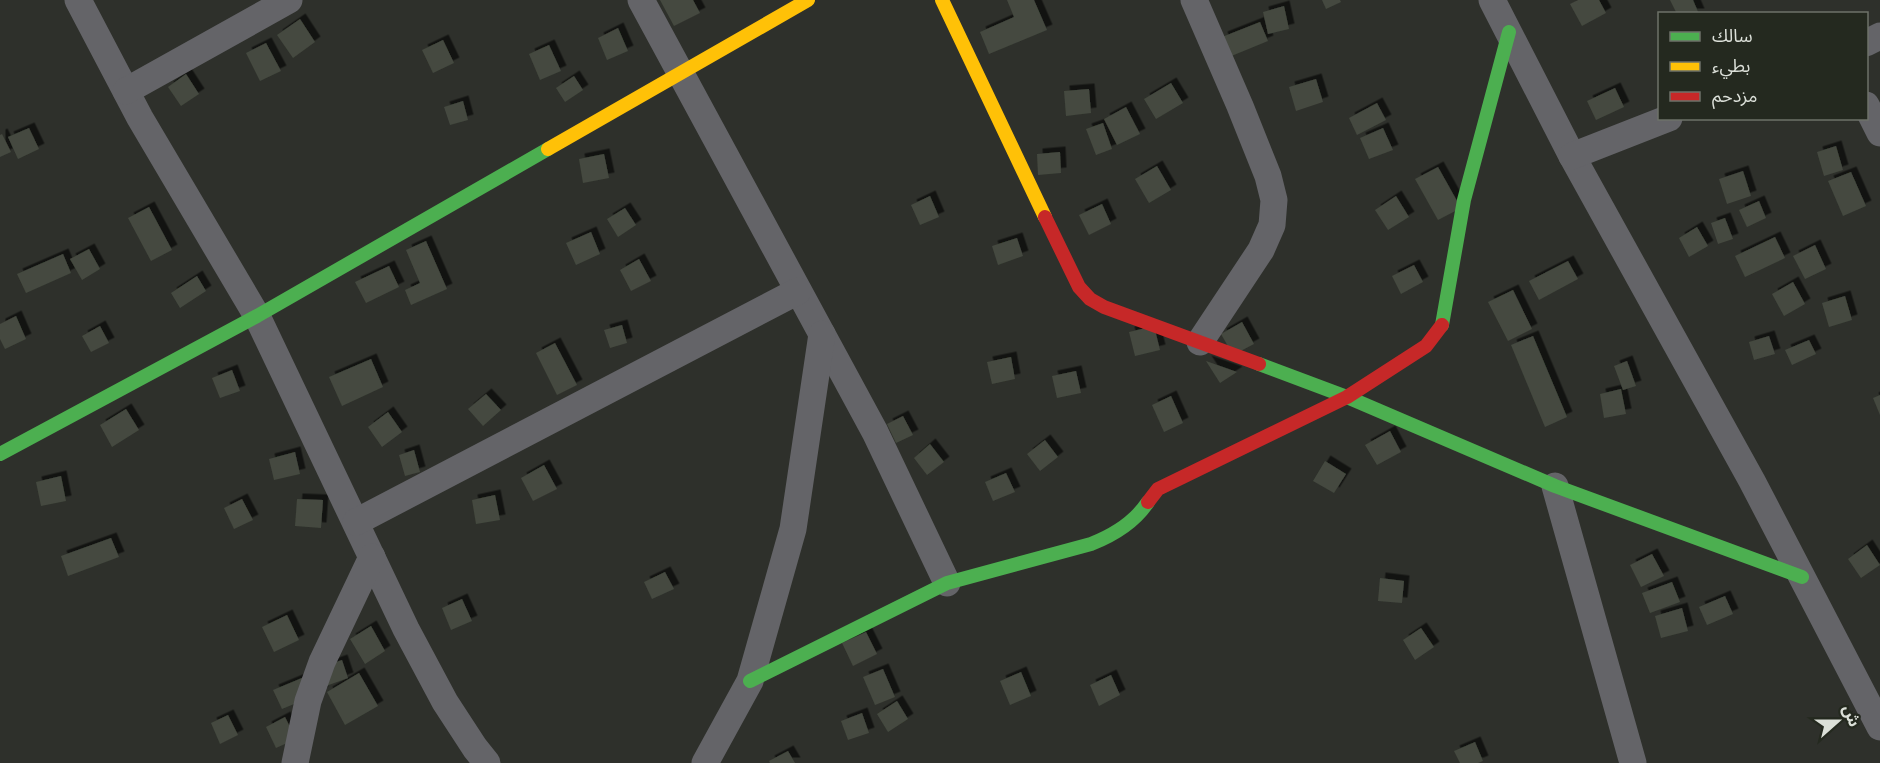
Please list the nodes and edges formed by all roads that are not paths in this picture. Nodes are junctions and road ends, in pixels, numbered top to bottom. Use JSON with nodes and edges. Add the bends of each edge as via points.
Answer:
{"nodes":[{"id":1,"x":78,"y":0,"type":"edge"},
{"id":2,"x":289,"y":0,"type":"edge"},
{"id":3,"x":641,"y":0,"type":"edge"},
{"id":4,"x":808,"y":0,"type":"edge"},
{"id":5,"x":942,"y":0,"type":"edge"},
{"id":6,"x":1194,"y":0,"type":"edge"},
{"id":7,"x":1492,"y":0,"type":"edge"},
{"id":8,"x":1509,"y":32,"type":"junction"},
{"id":9,"x":682,"y":74,"type":"junction"},
{"id":10,"x":126,"y":90,"type":"junction"},
{"id":11,"x":1868,"y":109,"type":"edge"},
{"id":12,"x":1664,"y":120,"type":"edge"},
{"id":13,"x":1880,"y":133,"type":"edge"},
{"id":14,"x":1572,"y":156,"type":"junction"},
{"id":15,"x":798,"y":291,"type":"junction"},
{"id":16,"x":257,"y":316,"type":"junction"},
{"id":17,"x":822,"y":334,"type":"junction"},
{"id":18,"x":1200,"y":342,"type":"junction"},
{"id":19,"x":1347,"y":397,"type":"junction"},
{"id":20,"x":0,"y":454,"type":"edge"},
{"id":21,"x":1555,"y":486,"type":"junction"},
{"id":22,"x":356,"y":522,"type":"junction"},
{"id":23,"x":372,"y":557,"type":"junction"},
{"id":24,"x":1802,"y":577,"type":"junction"},
{"id":25,"x":947,"y":583,"type":"junction"},
{"id":26,"x":750,"y":681,"type":"junction"},
{"id":27,"x":1872,"y":693,"type":"edge"},
{"id":28,"x":1880,"y":727,"type":"edge"},
{"id":29,"x":295,"y":763,"type":"edge"},
{"id":30,"x":487,"y":763,"type":"edge"},
{"id":31,"x":705,"y":763,"type":"edge"},
{"id":32,"x":1633,"y":763,"type":"edge"}],
"edges":[{"from":1,"to":10,"type":"street"},
{"from":2,"to":10,"type":"street"},
{"from":3,"to":9,"type":"street"},
{"from":4,"to":9,"type":"street"},
{"from":5,"to":18,"type":"street","via":[[1079,287],[1104,307]]},
{"from":6,"to":18,"type":"street","via":[[1275,200],[1272,225],[1261,250]]},
{"from":7,"to":8,"type":"street"},
{"from":8,"to":14,"type":"street"},
{"from":8,"to":19,"type":"street","via":[[1464,200],[1442,325],[1426,346]]},
{"from":9,"to":15,"type":"street"},
{"from":9,"to":16,"type":"street"},
{"from":10,"to":16,"type":"street"},
{"from":11,"to":13,"type":"street"},
{"from":12,"to":14,"type":"street"},
{"from":14,"to":24,"type":"street"},
{"from":15,"to":17,"type":"street"},
{"from":15,"to":22,"type":"street"},
{"from":16,"to":20,"type":"street"},
{"from":16,"to":22,"type":"street"},
{"from":17,"to":25,"type":"street","via":[[875,432]]},
{"from":17,"to":26,"type":"street","via":[[793,529]]},
{"from":18,"to":19,"type":"street"},
{"from":19,"to":21,"type":"street"},
{"from":19,"to":25,"type":"street","via":[[1158,489],[1141,512],[1113,535]]},
{"from":21,"to":24,"type":"street"},
{"from":21,"to":32,"type":"street"},
{"from":22,"to":23,"type":"street"},
{"from":23,"to":29,"type":"street","via":[[321,662]]},
{"from":23,"to":30,"type":"street","via":[[445,702]]},
{"from":24,"to":27,"type":"street"},
{"from":25,"to":26,"type":"street"},
{"from":26,"to":31,"type":"street"},
{"from":27,"to":28,"type":"street"}]}
